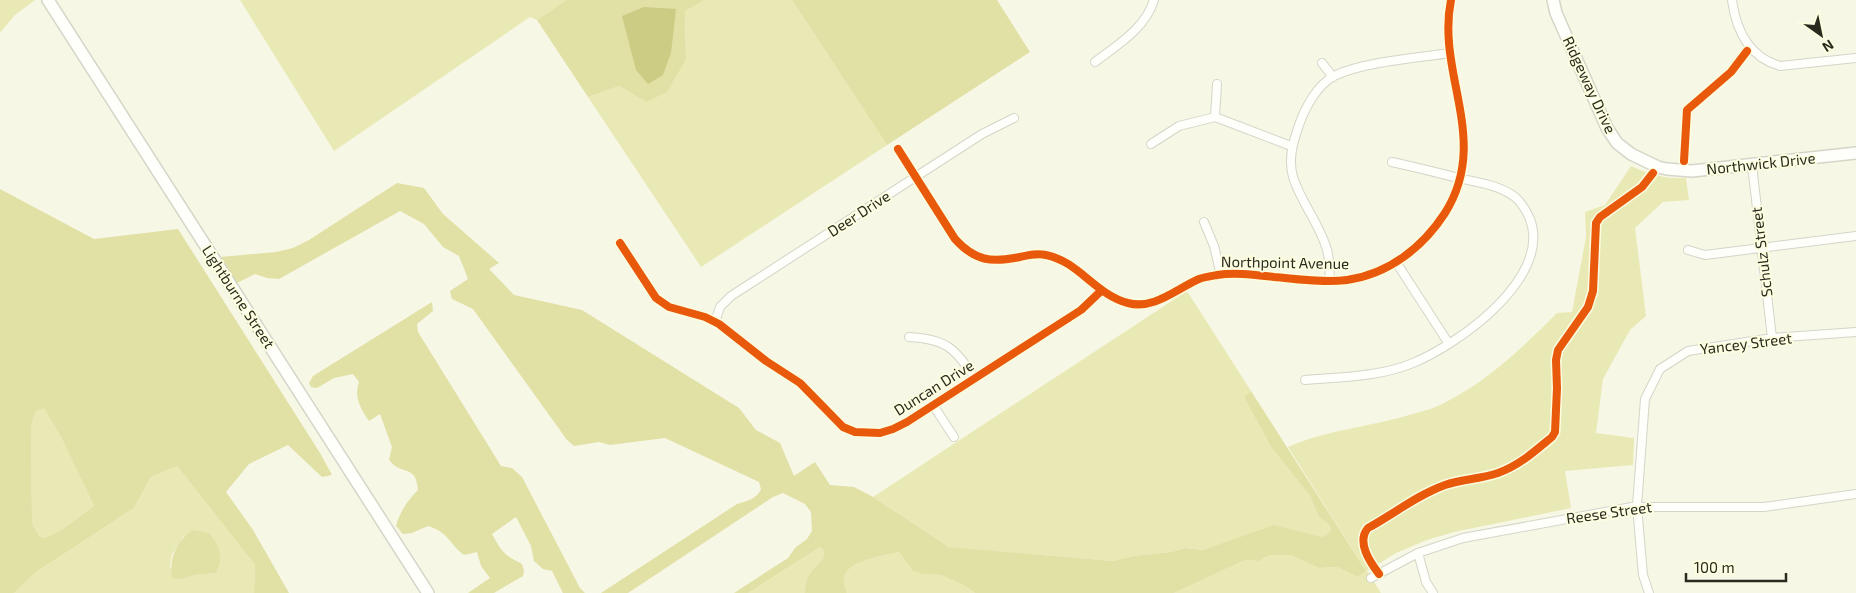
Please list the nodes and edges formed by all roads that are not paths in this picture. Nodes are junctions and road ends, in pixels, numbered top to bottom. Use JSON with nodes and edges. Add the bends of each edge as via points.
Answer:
{"nodes":[{"id":1,"x":48,"y":0,"type":"edge"},
{"id":2,"x":1154,"y":0,"type":"edge"},
{"id":3,"x":1451,"y":0,"type":"edge"},
{"id":4,"x":1553,"y":0,"type":"edge"},
{"id":5,"x":1732,"y":0,"type":"edge"},
{"id":6,"x":1450,"y":53,"type":"junction"},
{"id":7,"x":1856,"y":58,"type":"edge"},
{"id":8,"x":1095,"y":62,"type":"dead end"},
{"id":9,"x":1322,"y":63,"type":"dead end"},
{"id":10,"x":1333,"y":77,"type":"junction"},
{"id":11,"x":1217,"y":84,"type":"dead end"},
{"id":12,"x":1215,"y":116,"type":"junction"},
{"id":13,"x":1014,"y":118,"type":"dead end"},
{"id":14,"x":1151,"y":144,"type":"dead end"},
{"id":15,"x":1291,"y":146,"type":"junction"},
{"id":16,"x":898,"y":150,"type":"dead end"},
{"id":17,"x":1856,"y":153,"type":"edge"},
{"id":18,"x":1392,"y":162,"type":"dead end"},
{"id":19,"x":1752,"y":165,"type":"junction"},
{"id":20,"x":1667,"y":169,"type":"joint"},
{"id":21,"x":916,"y":177,"type":"junction"},
{"id":22,"x":1460,"y":178,"type":"junction"},
{"id":23,"x":1204,"y":222,"type":"dead end"},
{"id":24,"x":1856,"y":236,"type":"edge"},
{"id":25,"x":620,"y":243,"type":"dead end"},
{"id":26,"x":1762,"y":247,"type":"junction"},
{"id":27,"x":1688,"y":250,"type":"dead end"},
{"id":28,"x":1396,"y":262,"type":"junction"},
{"id":29,"x":1221,"y":275,"type":"junction"},
{"id":30,"x":1330,"y":280,"type":"junction"},
{"id":31,"x":1102,"y":290,"type":"junction"},
{"id":32,"x":715,"y":322,"type":"junction"},
{"id":33,"x":1856,"y":332,"type":"edge"},
{"id":34,"x":909,"y":337,"type":"dead end"},
{"id":35,"x":1772,"y":338,"type":"junction"},
{"id":36,"x":1448,"y":344,"type":"junction"},
{"id":37,"x":975,"y":378,"type":"junction"},
{"id":38,"x":1305,"y":380,"type":"dead end"},
{"id":39,"x":933,"y":406,"type":"junction"},
{"id":40,"x":954,"y":437,"type":"dead end"},
{"id":41,"x":1856,"y":494,"type":"edge"},
{"id":42,"x":1636,"y":506,"type":"junction"},
{"id":43,"x":1418,"y":553,"type":"junction"},
{"id":44,"x":1371,"y":578,"type":"dead end"},
{"id":45,"x":428,"y":593,"type":"edge"},
{"id":46,"x":1433,"y":593,"type":"edge"},
{"id":47,"x":1649,"y":593,"type":"edge"}],
"edges":[{"from":1,"to":45,"type":"main road","name":"Lightburne Street"},
{"from":2,"to":8,"type":"street","via":[[1138,28]]},
{"from":3,"to":6,"type":"street","name":"Northpoint Avenue","via":[[1448,24]]},
{"from":4,"to":20,"type":"main road","name":"Ridgeway Drive","via":[[1575,58],[1611,136],[1631,154]]},
{"from":5,"to":7,"type":"street","via":[[1742,35],[1756,53],[1770,62],[1780,66]]},
{"from":6,"to":10,"type":"street","via":[[1371,65]]},
{"from":6,"to":22,"type":"street","name":"Northpoint Avenue","via":[[1463,128]]},
{"from":9,"to":10,"type":"street"},
{"from":10,"to":15,"type":"street","via":[[1311,100]]},
{"from":11,"to":12,"type":"street"},
{"from":12,"to":14,"type":"street","via":[[1178,126]]},
{"from":12,"to":15,"type":"street"},
{"from":13,"to":21,"type":"street","name":"Deer Drive","via":[[982,134]]},
{"from":15,"to":30,"type":"street","via":[[1293,176],[1328,251]]},
{"from":16,"to":21,"type":"street","name":"Northpoint Avenue"},
{"from":17,"to":19,"type":"main road","name":"Northwick Drive"},
{"from":18,"to":22,"type":"street"},
{"from":19,"to":20,"type":"main road","name":"Northwick Drive","via":[[1692,171]]},
{"from":19,"to":26,"type":"street","name":"Schulz Street"},
{"from":21,"to":31,"type":"street","name":"Northpoint Avenue","via":[[955,239],[975,256],[1001,261],[1036,254],[1051,256],[1068,264]]},
{"from":21,"to":32,"type":"street","name":"Deer Drive","via":[[731,296],[720,307]]},
{"from":22,"to":28,"type":"street","name":"Northpoint Avenue","via":[[1435,227],[1421,243]]},
{"from":22,"to":36,"type":"street","via":[[1493,186],[1517,198],[1534,229],[1533,245],[1528,262],[1512,287],[1470,330]]},
{"from":23,"to":29,"type":"street"},
{"from":24,"to":26,"type":"street"},
{"from":25,"to":32,"type":"street","name":"Duncan Drive","via":[[656,298],[669,308]]},
{"from":26,"to":27,"type":"street","via":[[1706,254]]},
{"from":26,"to":35,"type":"street","name":"Schulz Street"},
{"from":28,"to":30,"type":"street","name":"Northpoint Avenue","via":[[1366,276]]},
{"from":28,"to":36,"type":"street"},
{"from":29,"to":30,"type":"street","name":"Northpoint Avenue"},
{"from":29,"to":31,"type":"street","name":"Northpoint Avenue","via":[[1201,278],[1154,302],[1143,304],[1123,301]]},
{"from":31,"to":37,"type":"street","name":"Duncan Drive","via":[[1081,310]]},
{"from":32,"to":39,"type":"street","name":"Duncan Drive","via":[[766,361],[789,374],[843,427],[855,432],[880,433],[893,429]]},
{"from":33,"to":35,"type":"street","name":"Yancey Street"},
{"from":34,"to":37,"type":"street","via":[[932,338],[941,342],[961,357]]},
{"from":35,"to":42,"type":"street","name":"Yancey Street","via":[[1688,351],[1660,369],[1645,399]]},
{"from":36,"to":38,"type":"street","via":[[1413,364],[1396,369]]},
{"from":37,"to":39,"type":"street","name":"Duncan Drive"},
{"from":39,"to":40,"type":"street"},
{"from":41,"to":42,"type":"street","name":"Reese Street","via":[[1764,507]]},
{"from":42,"to":43,"type":"street","name":"Reese Street","via":[[1463,538]]},
{"from":42,"to":47,"type":"street","name":"Yancey Street","via":[[1643,575]]},
{"from":43,"to":44,"type":"street","name":"Reese Street"},
{"from":43,"to":46,"type":"street","via":[[1426,582]]}]}
